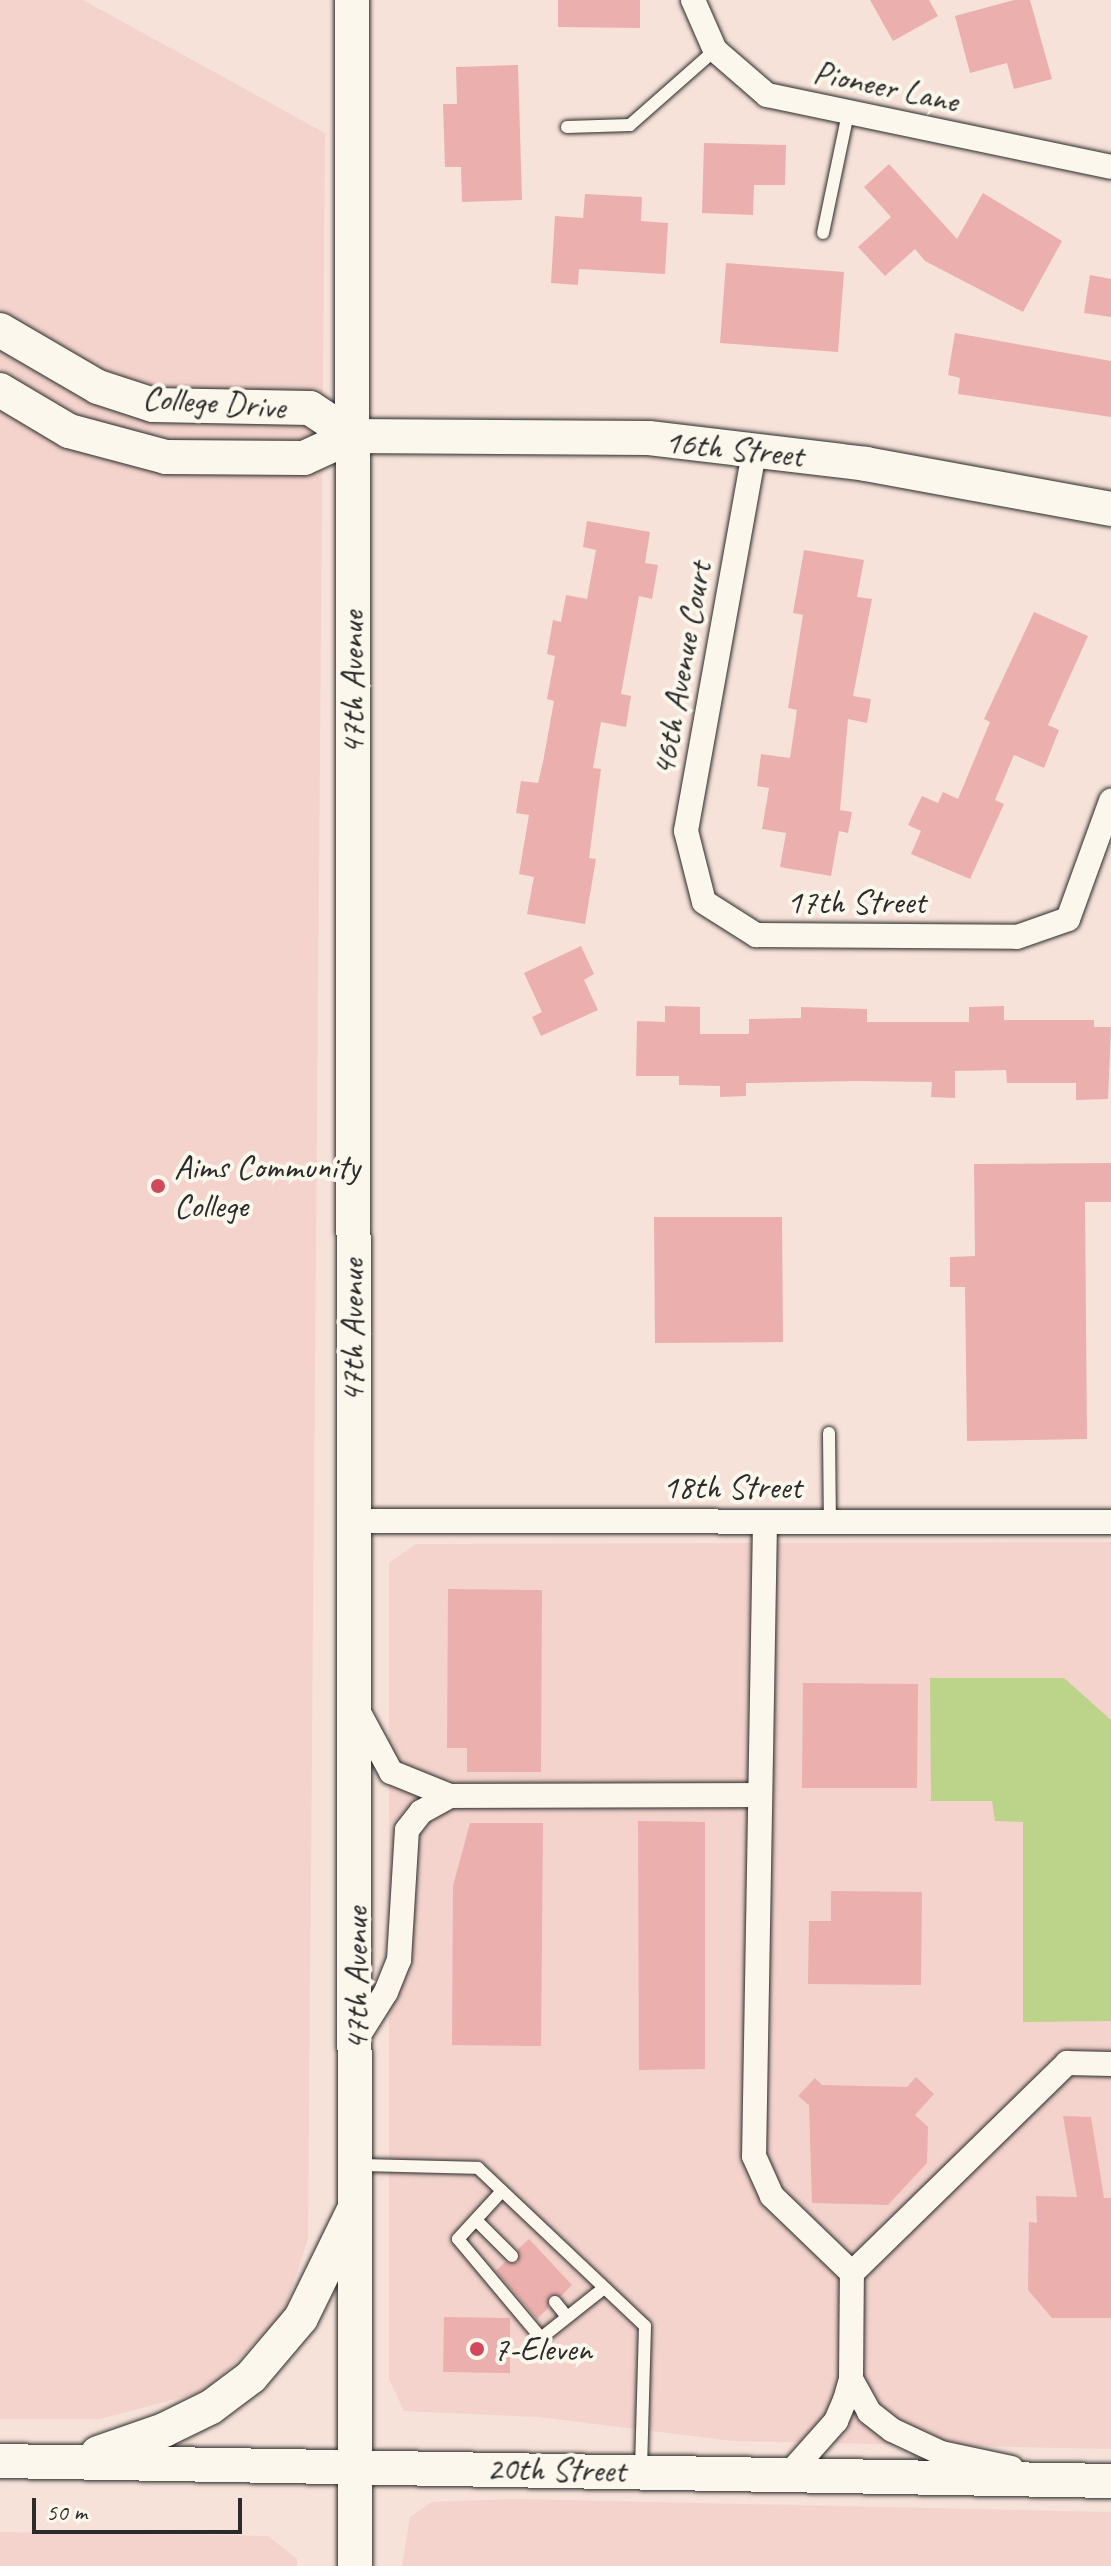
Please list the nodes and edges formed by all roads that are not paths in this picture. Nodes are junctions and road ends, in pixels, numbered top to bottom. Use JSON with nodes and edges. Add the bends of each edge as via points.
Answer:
{"nodes":[{"id":1,"x":352,"y":0,"type":"edge"},
{"id":2,"x":693,"y":0,"type":"edge"},
{"id":3,"x":715,"y":50,"type":"junction"},
{"id":4,"x":848,"y":113,"type":"junction"},
{"id":5,"x":567,"y":127,"type":"dead end"},
{"id":6,"x":1111,"y":167,"type":"edge"},
{"id":7,"x":823,"y":233,"type":"dead end"},
{"id":8,"x":0,"y":330,"type":"edge"},
{"id":9,"x":0,"y":390,"type":"edge"},
{"id":10,"x":352,"y":436,"type":"junction"},
{"id":11,"x":755,"y":447,"type":"junction"},
{"id":12,"x":1111,"y":509,"type":"edge"},
{"id":13,"x":1111,"y":801,"type":"edge"},
{"id":14,"x":704,"y":902,"type":"joint"},
{"id":15,"x":829,"y":1433,"type":"dead end"},
{"id":16,"x":352,"y":1521,"type":"junction"},
{"id":17,"x":765,"y":1522,"type":"junction"},
{"id":18,"x":830,"y":1522,"type":"junction"},
{"id":19,"x":1111,"y":1522,"type":"edge"},
{"id":20,"x":353,"y":1700,"type":"junction"},
{"id":21,"x":760,"y":1795,"type":"junction"},
{"id":22,"x":450,"y":1796,"type":"junction"},
{"id":23,"x":357,"y":2038,"type":"junction"},
{"id":24,"x":1111,"y":2064,"type":"edge"},
{"id":25,"x":357,"y":2165,"type":"junction"},
{"id":26,"x":502,"y":2191,"type":"junction"},
{"id":27,"x":357,"y":2204,"type":"junction"},
{"id":28,"x":476,"y":2220,"type":"junction"},
{"id":29,"x":512,"y":2256,"type":"dead end"},
{"id":30,"x":852,"y":2273,"type":"junction"},
{"id":31,"x":604,"y":2288,"type":"junction"},
{"id":32,"x":555,"y":2302,"type":"dead end"},
{"id":33,"x":567,"y":2317,"type":"junction"},
{"id":34,"x":851,"y":2379,"type":"junction"},
{"id":35,"x":0,"y":2461,"type":"edge"},
{"id":36,"x":73,"y":2461,"type":"junction"},
{"id":37,"x":354,"y":2464,"type":"junction"},
{"id":38,"x":641,"y":2471,"type":"junction"},
{"id":39,"x":789,"y":2474,"type":"junction"},
{"id":40,"x":1071,"y":2481,"type":"junction"},
{"id":41,"x":1111,"y":2481,"type":"edge"},
{"id":42,"x":355,"y":2566,"type":"edge"}],
"edges":[{"from":1,"to":10,"type":"main road","name":"47th Avenue"},
{"from":2,"to":3,"type":"street","name":"Pioneer Lane"},
{"from":3,"to":4,"type":"street","name":"Pioneer Lane","via":[[767,95]]},
{"from":3,"to":5,"type":"lane","via":[[630,125]]},
{"from":4,"to":6,"type":"street","name":"Pioneer Lane"},
{"from":4,"to":7,"type":"lane"},
{"from":8,"to":10,"type":"main road","name":"College Drive","via":[[98,387],[153,405],[310,408]]},
{"from":9,"to":10,"type":"main road","name":"College Drive","via":[[69,431],[166,457],[304,458]]},
{"from":10,"to":11,"type":"main road","name":"16th Street","via":[[649,438]]},
{"from":10,"to":16,"type":"main road","name":"47th Avenue"},
{"from":11,"to":12,"type":"main road","name":"16th Street"},
{"from":11,"to":14,"type":"street","name":"46th Avenue Court","via":[[686,831]]},
{"from":13,"to":14,"type":"street","name":"17th Street","via":[[1093,838],[1068,919],[1017,937],[756,935]]},
{"from":15,"to":18,"type":"lane"},
{"from":16,"to":17,"type":"street","name":"18th Street"},
{"from":16,"to":20,"type":"main road","name":"47th Avenue"},
{"from":17,"to":18,"type":"street","name":"18th Street"},
{"from":17,"to":21,"type":"street"},
{"from":18,"to":19,"type":"street","name":"18th Street"},
{"from":20,"to":22,"type":"street","via":[[391,1772]]},
{"from":20,"to":23,"type":"main road","name":"47th Avenue"},
{"from":21,"to":22,"type":"street"},
{"from":21,"to":30,"type":"street","via":[[754,2156],[772,2196]]},
{"from":22,"to":23,"type":"street","via":[[421,1812],[407,1830],[399,1960]]},
{"from":23,"to":25,"type":"main road","name":"47th Avenue"},
{"from":24,"to":30,"type":"street","via":[[1067,2063]]},
{"from":25,"to":26,"type":"lane","via":[[478,2168]]},
{"from":25,"to":27,"type":"main road","name":"47th Avenue"},
{"from":26,"to":28,"type":"lane"},
{"from":26,"to":31,"type":"lane"},
{"from":27,"to":36,"type":"main road","via":[[301,2318],[251,2377],[211,2407],[164,2430]]},
{"from":27,"to":37,"type":"main road","name":"47th Avenue"},
{"from":28,"to":29,"type":"lane"},
{"from":28,"to":33,"type":"lane","via":[[458,2239],[541,2338]]},
{"from":30,"to":34,"type":"street"},
{"from":31,"to":33,"type":"lane"},
{"from":31,"to":38,"type":"lane","via":[[645,2326]]},
{"from":32,"to":33,"type":"lane"},
{"from":34,"to":39,"type":"street","via":[[836,2421]]},
{"from":34,"to":40,"type":"street","via":[[869,2412],[941,2453]]},
{"from":35,"to":36,"type":"main road","name":"20th Street"},
{"from":36,"to":37,"type":"main road","name":"20th Street"},
{"from":37,"to":38,"type":"main road","name":"20th Street"},
{"from":37,"to":42,"type":"main road","name":"47th Avenue"},
{"from":38,"to":39,"type":"main road","name":"20th Street"},
{"from":39,"to":40,"type":"main road","name":"20th Street"},
{"from":40,"to":41,"type":"main road","name":"20th Street"}]}
